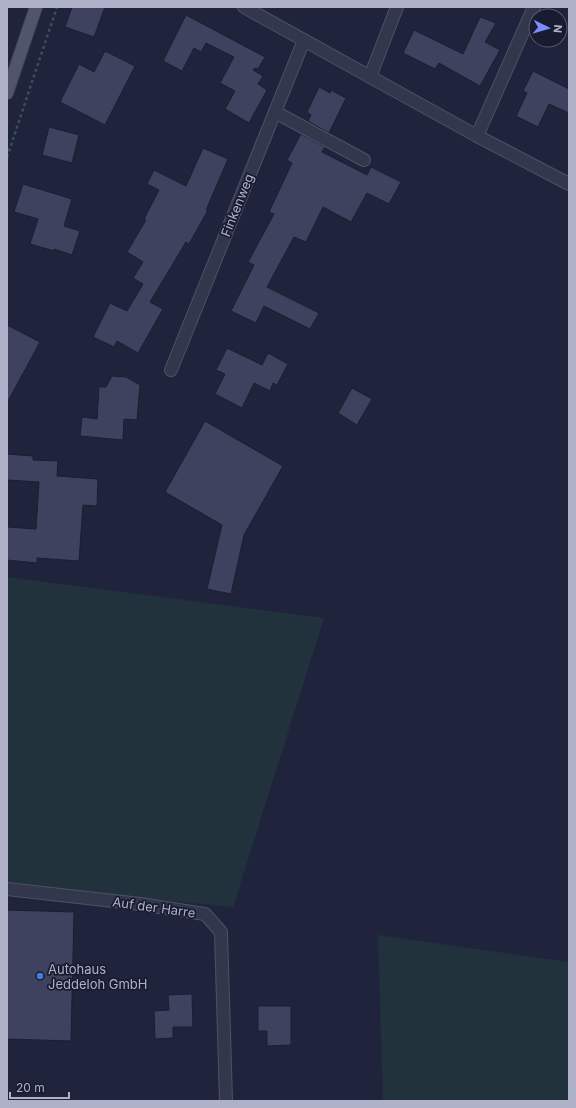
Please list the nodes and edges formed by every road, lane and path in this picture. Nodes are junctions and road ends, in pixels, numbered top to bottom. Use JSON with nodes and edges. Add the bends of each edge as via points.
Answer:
{"nodes":[{"id":1,"x":36,"y":7,"type":"edge"},
{"id":2,"x":57,"y":7,"type":"edge"},
{"id":3,"x":244,"y":7,"type":"edge"},
{"id":4,"x":397,"y":7,"type":"edge"},
{"id":5,"x":534,"y":7,"type":"edge"},
{"id":6,"x":304,"y":40,"type":"junction"},
{"id":7,"x":370,"y":77,"type":"junction"},
{"id":8,"x":7,"y":93,"type":"edge"},
{"id":9,"x":275,"y":112,"type":"junction"},
{"id":10,"x":477,"y":136,"type":"junction"},
{"id":11,"x":7,"y":156,"type":"edge"},
{"id":12,"x":364,"y":160,"type":"dead end"},
{"id":13,"x":569,"y":184,"type":"edge"},
{"id":14,"x":171,"y":370,"type":"dead end"},
{"id":15,"x":7,"y":889,"type":"edge"},
{"id":16,"x":226,"y":1101,"type":"edge"}],
"edges":[{"from":1,"to":8,"type":"main road"},
{"from":2,"to":11,"type":"path"},
{"from":3,"to":6,"type":"street"},
{"from":4,"to":7,"type":"street"},
{"from":5,"to":10,"type":"street"},
{"from":6,"to":7,"type":"street"},
{"from":6,"to":9,"type":"street","name":"Finkenweg"},
{"from":7,"to":10,"type":"street"},
{"from":9,"to":12,"type":"street"},
{"from":9,"to":14,"type":"street","name":"Finkenweg"},
{"from":10,"to":13,"type":"street"},
{"from":15,"to":16,"type":"street","name":"Auf der Harre","via":[[205,914],[221,932]]}]}
